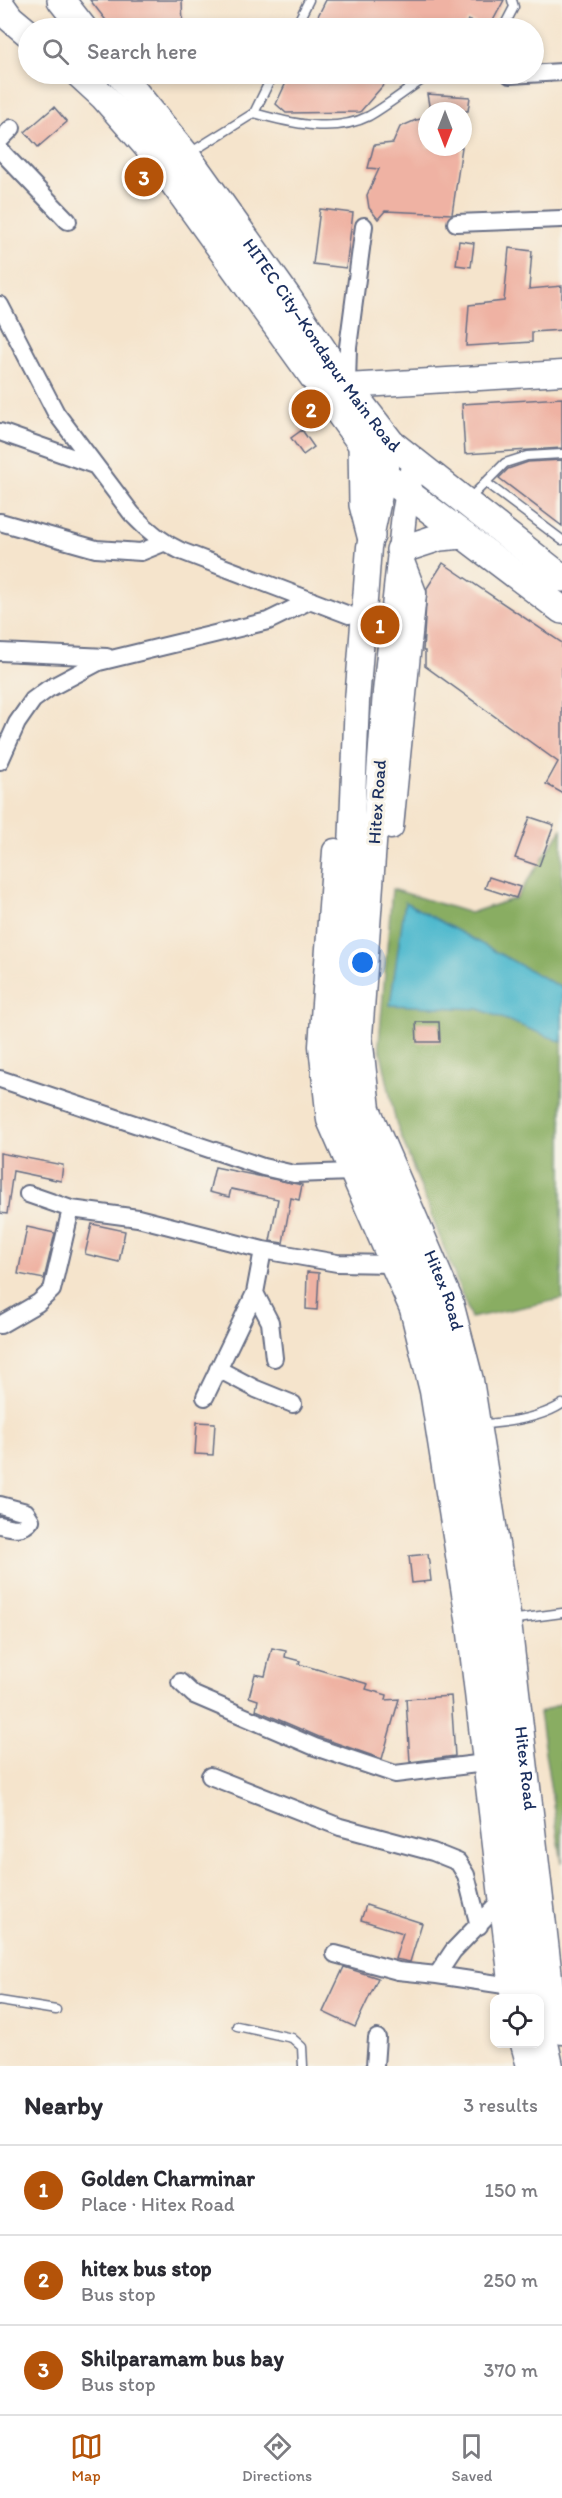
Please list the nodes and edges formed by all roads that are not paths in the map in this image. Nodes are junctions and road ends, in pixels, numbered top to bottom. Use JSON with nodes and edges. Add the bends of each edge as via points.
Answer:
{"nodes":[{"id":1,"x":61,"y":0,"type":"edge"},
{"id":2,"x":309,"y":0,"type":"edge"},
{"id":3,"x":512,"y":0,"type":"edge"},
{"id":4,"x":0,"y":4,"type":"edge"},
{"id":5,"x":75,"y":18,"type":"edge"},
{"id":6,"x":300,"y":18,"type":"edge"},
{"id":7,"x":508,"y":18,"type":"edge"},
{"id":8,"x":18,"y":25,"type":"edge"},
{"id":9,"x":562,"y":72,"type":"edge"},
{"id":10,"x":544,"y":73,"type":"edge"},
{"id":11,"x":90,"y":84,"type":"edge"},
{"id":12,"x":128,"y":84,"type":"edge"},
{"id":13,"x":268,"y":84,"type":"edge"},
{"id":14,"x":416,"y":84,"type":"edge"},
{"id":15,"x":254,"y":113,"type":"junction"},
{"id":16,"x":0,"y":150,"type":"edge"},
{"id":17,"x":186,"y":155,"type":"junction"},
{"id":18,"x":562,"y":219,"type":"edge"},
{"id":19,"x":68,"y":221,"type":"dead end"},
{"id":20,"x":456,"y":223,"type":"dead end"},
{"id":21,"x":364,"y":226,"type":"dead end"},
{"id":22,"x":0,"y":305,"type":"edge"},
{"id":23,"x":562,"y":373,"type":"edge"},
{"id":24,"x":347,"y":386,"type":"junction"},
{"id":25,"x":0,"y":432,"type":"edge"},
{"id":26,"x":363,"y":443,"type":"junction"},
{"id":27,"x":392,"y":443,"type":"junction"},
{"id":28,"x":562,"y":454,"type":"edge"},
{"id":29,"x":414,"y":460,"type":"junction"},
{"id":30,"x":94,"y":465,"type":"junction"},
{"id":31,"x":384,"y":474,"type":"junction"},
{"id":32,"x":407,"y":491,"type":"junction"},
{"id":33,"x":476,"y":492,"type":"junction"},
{"id":34,"x":0,"y":522,"type":"edge"},
{"id":35,"x":463,"y":535,"type":"junction"},
{"id":36,"x":562,"y":540,"type":"edge"},
{"id":37,"x":370,"y":542,"type":"junction"},
{"id":38,"x":163,"y":543,"type":"junction"},
{"id":39,"x":400,"y":552,"type":"junction"},
{"id":40,"x":562,"y":578,"type":"edge"},
{"id":41,"x":311,"y":600,"type":"junction"},
{"id":42,"x":562,"y":609,"type":"edge"},
{"id":43,"x":349,"y":615,"type":"junction"},
{"id":44,"x":0,"y":652,"type":"edge"},
{"id":45,"x":113,"y":657,"type":"junction"},
{"id":46,"x":0,"y":761,"type":"edge"},
{"id":47,"x":0,"y":1078,"type":"edge"},
{"id":48,"x":352,"y":1172,"type":"junction"},
{"id":49,"x":28,"y":1194,"type":"dead end"},
{"id":50,"x":71,"y":1209,"type":"junction"},
{"id":51,"x":263,"y":1250,"type":"junction"},
{"id":52,"x":393,"y":1264,"type":"junction"},
{"id":53,"x":255,"y":1293,"type":"junction"},
{"id":54,"x":0,"y":1324,"type":"edge"},
{"id":55,"x":274,"y":1358,"type":"dead end"},
{"id":56,"x":218,"y":1369,"type":"junction"},
{"id":57,"x":205,"y":1397,"type":"dead end"},
{"id":58,"x":293,"y":1404,"type":"dead end"},
{"id":59,"x":562,"y":1404,"type":"edge"},
{"id":60,"x":487,"y":1424,"type":"junction"},
{"id":61,"x":0,"y":1505,"type":"edge"},
{"id":62,"x":0,"y":1525,"type":"edge"},
{"id":63,"x":562,"y":1613,"type":"edge"},
{"id":64,"x":517,"y":1619,"type":"junction"},
{"id":65,"x":180,"y":1682,"type":"dead end"},
{"id":66,"x":485,"y":1763,"type":"junction"},
{"id":67,"x":210,"y":1776,"type":"dead end"},
{"id":68,"x":501,"y":1901,"type":"junction"},
{"id":69,"x":479,"y":1926,"type":"junction"},
{"id":70,"x":335,"y":1954,"type":"dead end"},
{"id":71,"x":562,"y":1964,"type":"edge"},
{"id":72,"x":437,"y":1975,"type":"junction"},
{"id":73,"x":512,"y":1992,"type":"edge"},
{"id":74,"x":535,"y":1994,"type":"edge"},
{"id":75,"x":0,"y":2001,"type":"edge"},
{"id":76,"x":56,"y":2010,"type":"dead end"},
{"id":77,"x":237,"y":2026,"type":"dead end"},
{"id":78,"x":562,"y":2032,"type":"edge"},
{"id":79,"x":544,"y":2034,"type":"edge"},
{"id":80,"x":377,"y":2038,"type":"dead end"},
{"id":81,"x":524,"y":2048,"type":"edge"},
{"id":82,"x":303,"y":2066,"type":"edge"},
{"id":83,"x":375,"y":2066,"type":"edge"},
{"id":84,"x":529,"y":2066,"type":"edge"},
{"id":85,"x":551,"y":2066,"type":"edge"}],
"edges":[{"from":1,"to":5,"type":"main road"},
{"from":2,"to":6,"type":"lane"},
{"from":3,"to":7,"type":"lane","via":[[514,7]]},
{"from":4,"to":8,"type":"main road"},
{"from":9,"to":10,"type":"street"},
{"from":11,"to":26,"type":"main road","name":"HITEC City–Kondapur Main Road","via":[[147,146]]},
{"from":12,"to":17,"type":"main road","name":"HITEC City–Kondapur Main Road"},
{"from":13,"to":15,"type":"lane"},
{"from":14,"to":15,"type":"lane","via":[[368,116],[345,124],[289,123]]},
{"from":15,"to":17,"type":"lane"},
{"from":16,"to":19,"type":"street"},
{"from":17,"to":24,"type":"main road","name":"HITEC City–Kondapur Main Road"},
{"from":18,"to":20,"type":"street"},
{"from":21,"to":24,"type":"street","via":[[349,335]]},
{"from":22,"to":30,"type":"street","via":[[56,413]]},
{"from":23,"to":24,"type":"street"},
{"from":24,"to":27,"type":"main road","name":"HITEC City–Kondapur Main Road"},
{"from":25,"to":30,"type":"street"},
{"from":26,"to":31,"type":"main road","name":"HITEC City–Kondapur Main Road"},
{"from":26,"to":37,"type":"main road","via":[[363,504]]},
{"from":27,"to":29,"type":"main road","name":"HITEC City–Kondapur Main Road"},
{"from":27,"to":31,"type":"street","name":"Hitex Road"},
{"from":28,"to":33,"type":"lane","via":[[527,456],[505,463]]},
{"from":29,"to":32,"type":"street","name":"Hitex Road"},
{"from":29,"to":33,"type":"main road","name":"HITEC City–Kondapur Main Road"},
{"from":30,"to":38,"type":"street","via":[[132,514]]},
{"from":31,"to":32,"type":"main road","name":"HITEC City–Kondapur Main Road"},
{"from":31,"to":37,"type":"street","name":"Hitex Road"},
{"from":32,"to":35,"type":"main road","name":"HITEC City–Kondapur Main Road"},
{"from":32,"to":39,"type":"street","name":"Hitex Road"},
{"from":33,"to":36,"type":"lane"},
{"from":33,"to":40,"type":"main road","name":"HITEC City–Kondapur Main Road"},
{"from":34,"to":38,"type":"street","via":[[96,549],[141,552]]},
{"from":35,"to":39,"type":"main road","via":[[440,537]]},
{"from":35,"to":42,"type":"main road","name":"HITEC City–Kondapur Main Road"},
{"from":37,"to":43,"type":"street","name":"Hitex Road","via":[[357,557],[350,577]]},
{"from":37,"to":74,"type":"street","name":"Hitex Road","via":[[357,701],[343,1044],[351,1118],[434,1307],[454,1389],[491,1623]]},
{"from":38,"to":41,"type":"street"},
{"from":39,"to":60,"type":"street","name":"Hitex Road","via":[[414,593],[369,1035],[380,1107],[455,1289],[474,1355]]},
{"from":39,"to":78,"type":"street","name":"Hitex Road","via":[[385,692],[361,1024],[364,1078],[368,1109],[450,1299],[471,1380],[508,1614],[551,1986]]},
{"from":41,"to":43,"type":"street"},
{"from":41,"to":45,"type":"street","via":[[268,621]]},
{"from":43,"to":48,"type":"street","name":"Hitex Road","via":[[321,1046],[329,1120]]},
{"from":44,"to":45,"type":"street"},
{"from":45,"to":46,"type":"street","via":[[33,700],[17,723]]},
{"from":47,"to":48,"type":"street","via":[[263,1167],[294,1174]]},
{"from":48,"to":52,"type":"street","name":"Hitex Road"},
{"from":49,"to":50,"type":"street"},
{"from":50,"to":51,"type":"street","via":[[138,1218]]},
{"from":50,"to":54,"type":"street","via":[[51,1290],[38,1303]]},
{"from":51,"to":52,"type":"street","via":[[337,1263]]},
{"from":51,"to":53,"type":"street"},
{"from":52,"to":66,"type":"street","name":"Hitex Road","via":[[412,1309],[440,1429]]},
{"from":53,"to":55,"type":"street","via":[[270,1322]]},
{"from":53,"to":56,"type":"street"},
{"from":56,"to":57,"type":"street"},
{"from":56,"to":58,"type":"street"},
{"from":59,"to":60,"type":"lane","via":[[553,1410]]},
{"from":60,"to":64,"type":"street","name":"Hitex Road"},
{"from":61,"to":62,"type":"street","via":[[26,1512],[31,1520],[20,1528]]},
{"from":63,"to":64,"type":"lane"},
{"from":64,"to":71,"type":"street","name":"Hitex Road"},
{"from":65,"to":66,"type":"street","via":[[194,1695],[315,1747],[395,1774]]},
{"from":66,"to":68,"type":"street","name":"Hitex Road"},
{"from":67,"to":69,"type":"street","via":[[340,1827],[458,1862],[466,1875]]},
{"from":68,"to":69,"type":"street"},
{"from":68,"to":73,"type":"street","name":"Hitex Road"},
{"from":69,"to":72,"type":"street","via":[[453,1951]]},
{"from":70,"to":72,"type":"street","via":[[398,1971]]},
{"from":72,"to":73,"type":"street"},
{"from":75,"to":76,"type":"lane"},
{"from":77,"to":82,"type":"lane","via":[[292,2038],[302,2047]]},
{"from":79,"to":85,"type":"street"},
{"from":80,"to":83,"type":"street"},
{"from":81,"to":84,"type":"street"}]}
